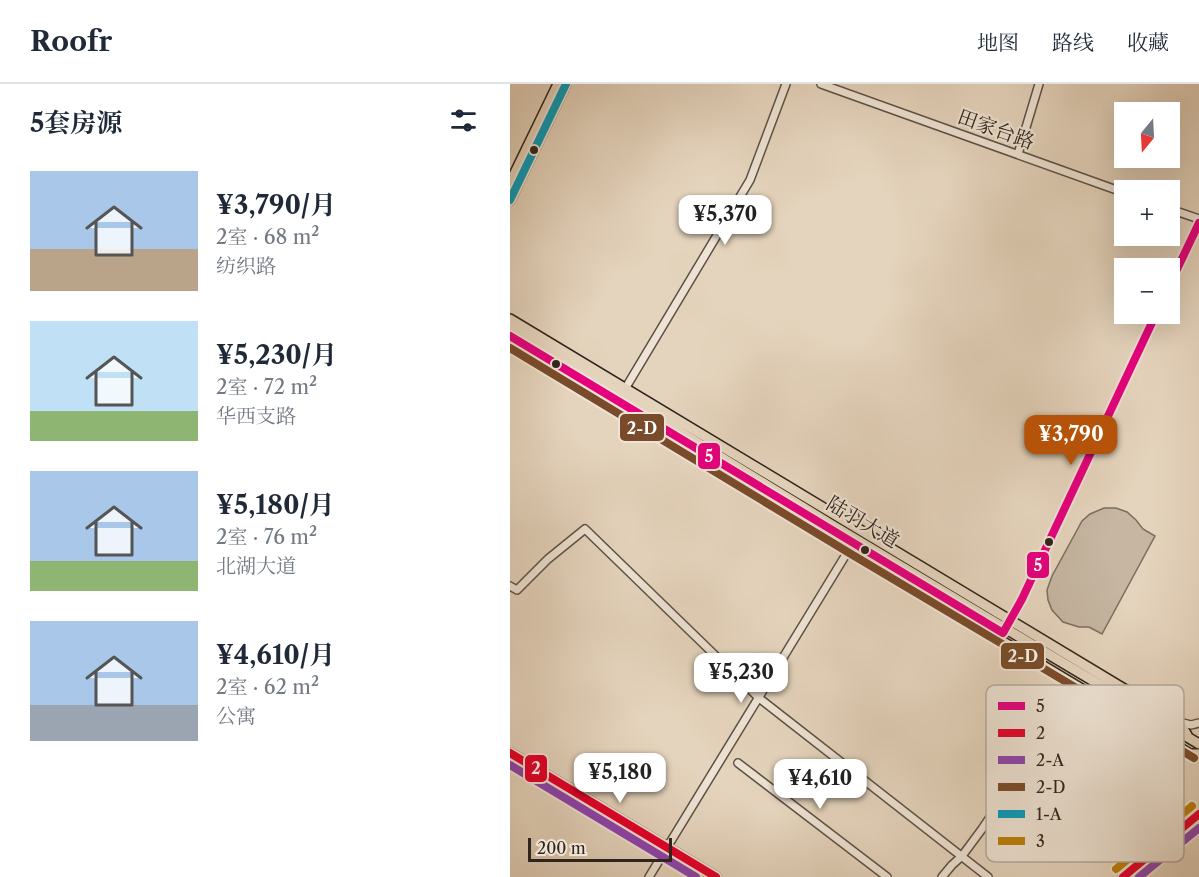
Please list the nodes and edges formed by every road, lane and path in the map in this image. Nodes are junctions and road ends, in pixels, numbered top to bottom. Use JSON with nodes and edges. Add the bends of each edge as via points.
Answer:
{"nodes":[{"id":1,"x":558,"y":84,"type":"edge"},
{"id":2,"x":566,"y":84,"type":"edge"},
{"id":3,"x":786,"y":84,"type":"edge"},
{"id":4,"x":821,"y":84,"type":"edge"},
{"id":5,"x":1039,"y":84,"type":"edge"},
{"id":6,"x":1018,"y":154,"type":"junction"},
{"id":7,"x":510,"y":183,"type":"edge"},
{"id":8,"x":1114,"y":189,"type":"edge"},
{"id":9,"x":510,"y":200,"type":"edge"},
{"id":10,"x":1180,"y":213,"type":"edge"},
{"id":11,"x":1199,"y":221,"type":"edge"},
{"id":12,"x":1180,"y":262,"type":"edge"},
{"id":13,"x":510,"y":319,"type":"edge"},
{"id":14,"x":1151,"y":324,"type":"edge"},
{"id":15,"x":510,"y":328,"type":"edge"},
{"id":16,"x":510,"y":336,"type":"edge"},
{"id":17,"x":510,"y":346,"type":"edge"},
{"id":18,"x":625,"y":388,"type":"junction"},
{"id":19,"x":851,"y":547,"type":"junction"},
{"id":20,"x":510,"y":586,"type":"edge"},
{"id":21,"x":1005,"y":631,"type":"junction"},
{"id":22,"x":1075,"y":685,"type":"edge"},
{"id":23,"x":1094,"y":685,"type":"edge"},
{"id":24,"x":1098,"y":685,"type":"edge"},
{"id":25,"x":1108,"y":685,"type":"edge"},
{"id":26,"x":759,"y":698,"type":"junction"},
{"id":27,"x":1184,"y":723,"type":"edge"},
{"id":28,"x":1199,"y":723,"type":"edge"},
{"id":29,"x":1184,"y":730,"type":"edge"},
{"id":30,"x":1184,"y":735,"type":"edge"},
{"id":31,"x":1188,"y":737,"type":"junction"},
{"id":32,"x":1184,"y":740,"type":"edge"},
{"id":33,"x":1199,"y":744,"type":"edge"},
{"id":34,"x":1199,"y":749,"type":"edge"},
{"id":35,"x":1184,"y":750,"type":"edge"},
{"id":36,"x":510,"y":753,"type":"edge"},
{"id":37,"x":1199,"y":754,"type":"edge"},
{"id":38,"x":510,"y":759,"type":"edge"},
{"id":39,"x":738,"y":763,"type":"dead end"},
{"id":40,"x":1199,"y":814,"type":"edge"},
{"id":41,"x":1199,"y":821,"type":"edge"},
{"id":42,"x":986,"y":824,"type":"edge"},
{"id":43,"x":1184,"y":826,"type":"edge"},
{"id":44,"x":1184,"y":834,"type":"edge"},
{"id":45,"x":666,"y":850,"type":"junction"},
{"id":46,"x":962,"y":856,"type":"junction"},
{"id":47,"x":1141,"y":862,"type":"edge"},
{"id":48,"x":1150,"y":862,"type":"edge"},
{"id":49,"x":649,"y":877,"type":"edge"},
{"id":50,"x":705,"y":877,"type":"edge"},
{"id":51,"x":716,"y":877,"type":"edge"},
{"id":52,"x":886,"y":877,"type":"edge"},
{"id":53,"x":942,"y":877,"type":"edge"},
{"id":54,"x":988,"y":877,"type":"edge"},
{"id":55,"x":1123,"y":877,"type":"edge"},
{"id":56,"x":1132,"y":877,"type":"edge"}],
"edges":[{"from":1,"to":7,"type":"main road"},
{"from":2,"to":9,"type":"main road"},
{"from":3,"to":18,"type":"street","via":[[750,180]]},
{"from":4,"to":6,"type":"street","name":"田家台路"},
{"from":5,"to":6,"type":"street"},
{"from":6,"to":8,"type":"street","name":"田家台路"},
{"from":10,"to":11,"type":"street"},
{"from":11,"to":12,"type":"street"},
{"from":13,"to":18,"type":"main road"},
{"from":14,"to":21,"type":"street"},
{"from":15,"to":21,"type":"main road","name":"陆羽大道"},
{"from":16,"to":19,"type":"main road","name":"陆羽大道"},
{"from":17,"to":19,"type":"main road"},
{"from":18,"to":21,"type":"main road"},
{"from":19,"to":21,"type":"main road"},
{"from":19,"to":26,"type":"street"},
{"from":20,"to":26,"type":"street","via":[[517,590],[585,530]]},
{"from":21,"to":22,"type":"main road"},
{"from":21,"to":23,"type":"main road","name":"陆羽大道"},
{"from":21,"to":24,"type":"main road","name":"陆羽大道"},
{"from":21,"to":25,"type":"main road"},
{"from":26,"to":45,"type":"street"},
{"from":26,"to":46,"type":"street"},
{"from":27,"to":28,"type":"street"},
{"from":29,"to":31,"type":"main road"},
{"from":30,"to":31,"type":"main road","name":"陆羽大道"},
{"from":31,"to":33,"type":"main road","name":"陆羽大道"},
{"from":32,"to":34,"type":"main road","name":"陆羽大道"},
{"from":35,"to":37,"type":"main road"},
{"from":36,"to":45,"type":"main road"},
{"from":38,"to":45,"type":"main road"},
{"from":39,"to":52,"type":"street"},
{"from":40,"to":43,"type":"main road"},
{"from":41,"to":44,"type":"main road"},
{"from":42,"to":46,"type":"street"},
{"from":45,"to":49,"type":"street"},
{"from":45,"to":50,"type":"main road"},
{"from":45,"to":51,"type":"main road"},
{"from":46,"to":53,"type":"street"},
{"from":46,"to":54,"type":"street"},
{"from":47,"to":55,"type":"main road"},
{"from":48,"to":56,"type":"main road"}]}
